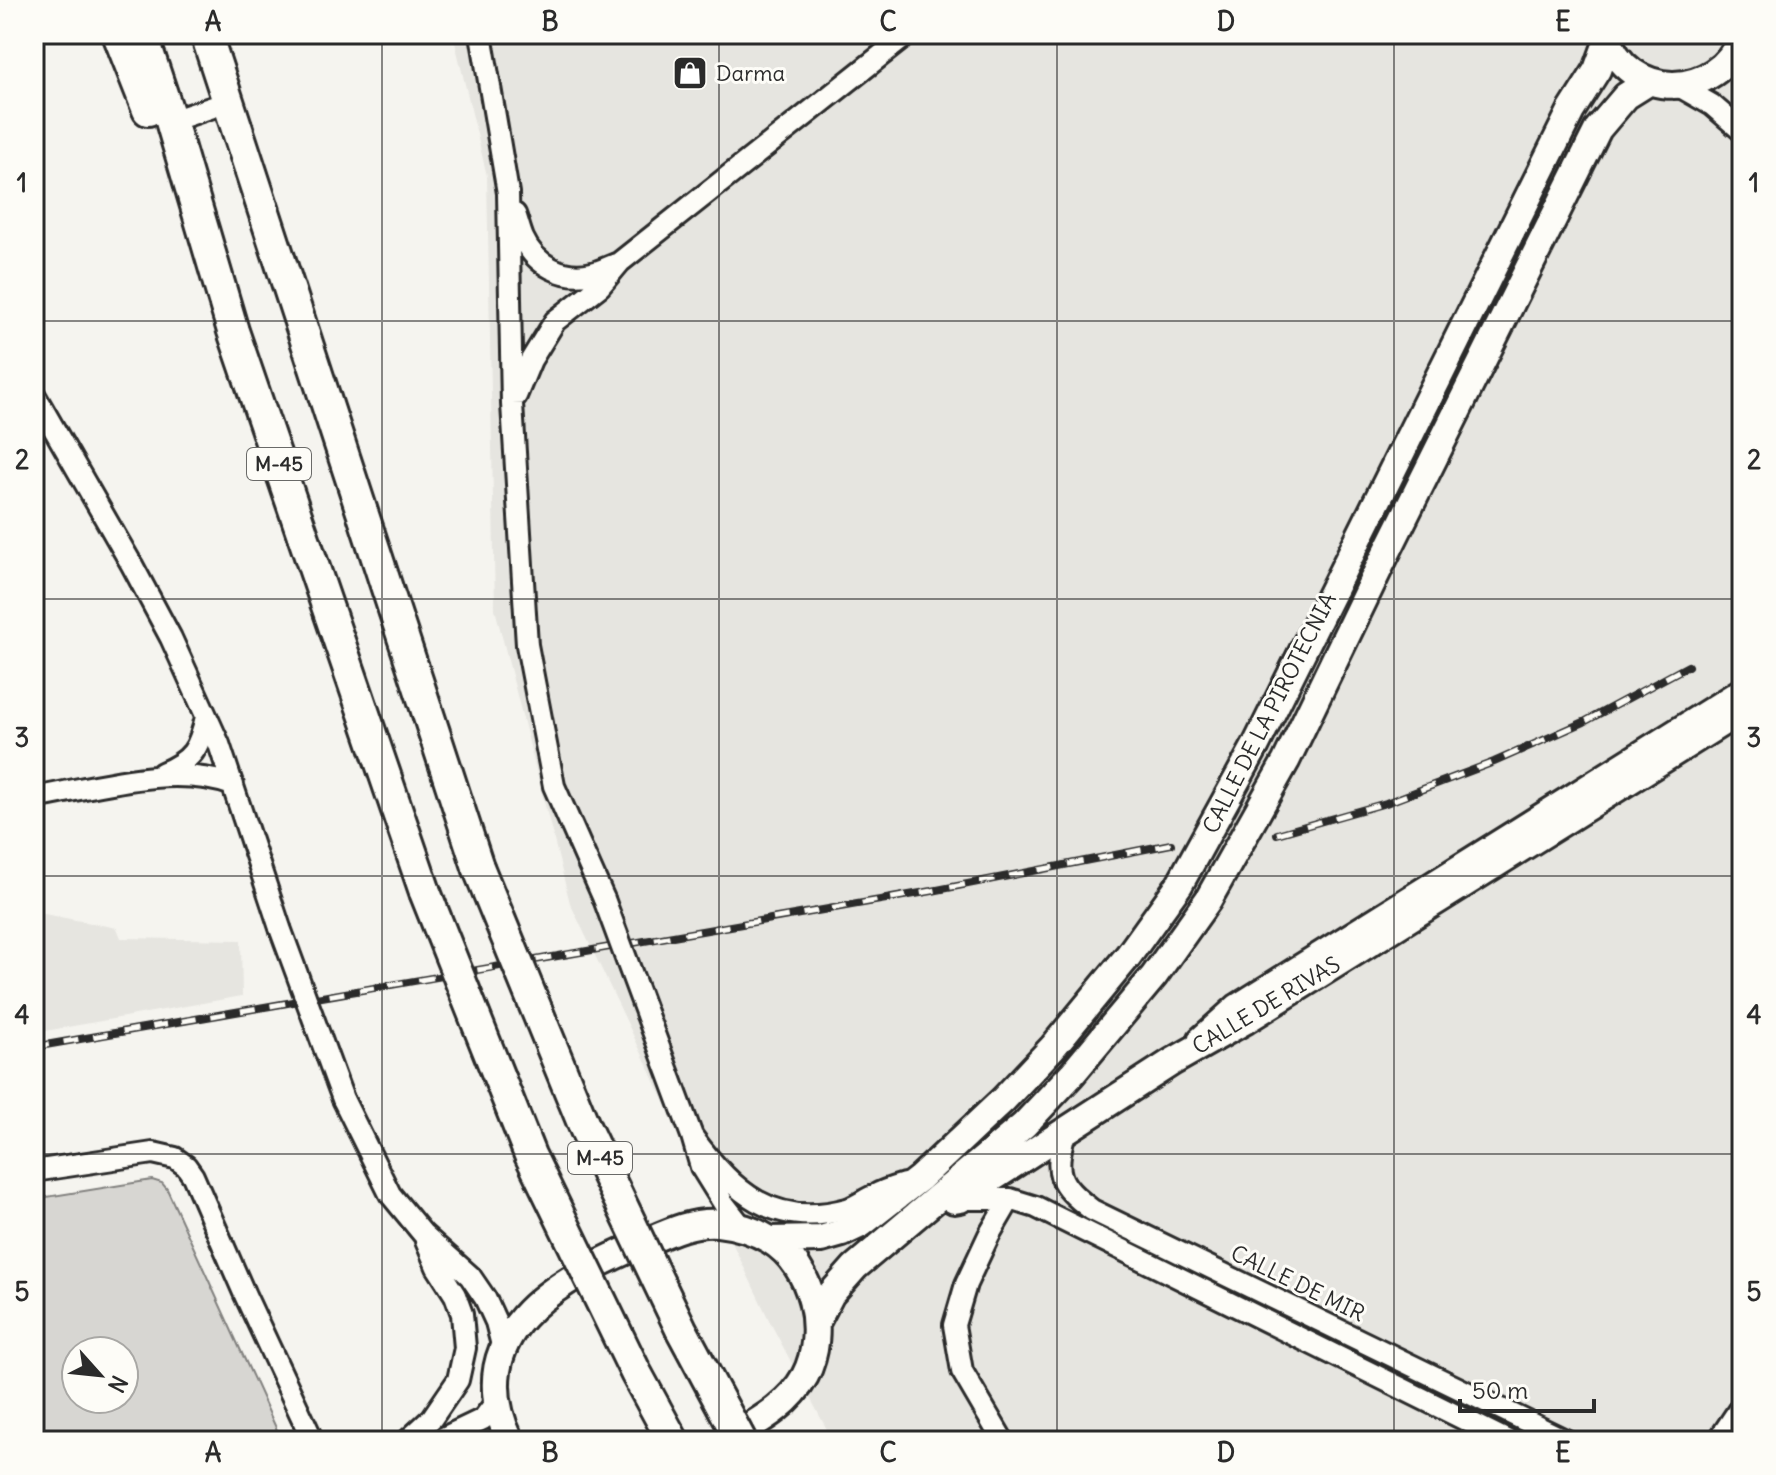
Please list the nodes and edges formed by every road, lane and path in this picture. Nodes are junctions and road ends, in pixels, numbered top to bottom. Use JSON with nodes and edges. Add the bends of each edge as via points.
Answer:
{"nodes":[{"id":1,"x":118,"y":34,"type":"edge"},
{"id":2,"x":142,"y":34,"type":"edge"},
{"id":3,"x":206,"y":34,"type":"edge"},
{"id":4,"x":220,"y":34,"type":"edge"},
{"id":5,"x":481,"y":34,"type":"edge"},
{"id":6,"x":908,"y":34,"type":"edge"},
{"id":7,"x":1742,"y":36,"type":"edge"},
{"id":8,"x":1607,"y":37,"type":"edge"},
{"id":9,"x":1650,"y":81,"type":"junction"},
{"id":10,"x":1677,"y":85,"type":"junction"},
{"id":11,"x":228,"y":102,"type":"junction"},
{"id":12,"x":171,"y":121,"type":"junction"},
{"id":13,"x":1742,"y":131,"type":"edge"},
{"id":14,"x":508,"y":193,"type":"junction"},
{"id":15,"x":620,"y":262,"type":"junction"},
{"id":16,"x":297,"y":313,"type":"junction"},
{"id":17,"x":233,"y":331,"type":"junction"},
{"id":18,"x":34,"y":394,"type":"edge"},
{"id":19,"x":512,"y":404,"type":"junction"},
{"id":20,"x":1742,"y":688,"type":"edge"},
{"id":21,"x":1742,"y":710,"type":"edge"},
{"id":22,"x":206,"y":717,"type":"junction"},
{"id":23,"x":153,"y":776,"type":"junction"},
{"id":24,"x":233,"y":785,"type":"junction"},
{"id":25,"x":34,"y":798,"type":"edge"},
{"id":26,"x":1172,"y":1062,"type":"junction"},
{"id":27,"x":1065,"y":1131,"type":"junction"},
{"id":28,"x":692,"y":1136,"type":"junction"},
{"id":29,"x":34,"y":1171,"type":"edge"},
{"id":30,"x":920,"y":1178,"type":"junction"},
{"id":31,"x":960,"y":1199,"type":"junction"},
{"id":32,"x":1010,"y":1199,"type":"junction"},
{"id":33,"x":931,"y":1205,"type":"junction"},
{"id":34,"x":742,"y":1227,"type":"junction"},
{"id":35,"x":423,"y":1234,"type":"junction"},
{"id":36,"x":771,"y":1240,"type":"junction"},
{"id":37,"x":816,"y":1323,"type":"junction"},
{"id":38,"x":503,"y":1349,"type":"junction"},
{"id":39,"x":496,"y":1402,"type":"junction"},
{"id":40,"x":1742,"y":1405,"type":"edge"},
{"id":41,"x":313,"y":1441,"type":"edge"},
{"id":42,"x":407,"y":1441,"type":"edge"},
{"id":43,"x":437,"y":1441,"type":"edge"},
{"id":44,"x":510,"y":1441,"type":"edge"},
{"id":45,"x":673,"y":1441,"type":"edge"},
{"id":46,"x":726,"y":1441,"type":"edge"},
{"id":47,"x":741,"y":1441,"type":"edge"},
{"id":48,"x":1003,"y":1441,"type":"edge"},
{"id":49,"x":1508,"y":1441,"type":"edge"},
{"id":50,"x":1567,"y":1441,"type":"edge"},
{"id":51,"x":1718,"y":1441,"type":"edge"}],
"edges":[{"from":1,"to":17,"type":"highway"},
{"from":2,"to":12,"type":"highway","number":"M-45"},
{"from":3,"to":11,"type":"highway","number":"M-45"},
{"from":4,"to":16,"type":"highway"},
{"from":5,"to":14,"type":"street"},
{"from":6,"to":15,"type":"street"},
{"from":7,"to":10,"type":"main road","via":[[1720,68]]},
{"from":8,"to":9,"type":"main road","via":[[1625,65]]},
{"from":8,"to":30,"type":"main road","name":"CALLE DE LA PIROTECNIA","via":[[1597,70],[1571,111],[1256,745],[1179,885],[1053,1047]]},
{"from":9,"to":10,"type":"main road"},
{"from":9,"to":33,"type":"main road","name":"CALLE DE LA PIROTECNIA","via":[[1626,96],[1598,129],[1286,761],[1208,900],[1154,976],[1072,1074],[1024,1125]]},
{"from":10,"to":13,"type":"street"},
{"from":11,"to":12,"type":"street"},
{"from":11,"to":16,"type":"highway","number":"M-45"},
{"from":12,"to":17,"type":"highway","number":"M-45"},
{"from":14,"to":15,"type":"street","via":[[523,240],[550,268],[570,275]]},
{"from":14,"to":19,"type":"street"},
{"from":15,"to":19,"type":"street","via":[[600,286],[555,321]]},
{"from":16,"to":47,"type":"highway","number":"M-45","bridge":true,"via":[[478,867],[585,1128]]},
{"from":17,"to":45,"type":"highway","number":"M-45","bridge":true,"via":[[425,892],[530,1155]]},
{"from":18,"to":22,"type":"street","via":[[171,638]]},
{"from":19,"to":28,"type":"street","bridge":true,"via":[[527,645],[554,786],[604,899]]},
{"from":20,"to":26,"type":"street","via":[[1236,1005]]},
{"from":21,"to":26,"type":"main road","name":"CALLE DE RIVAS"},
{"from":22,"to":23,"type":"street","via":[[193,754],[180,766]]},
{"from":22,"to":24,"type":"street"},
{"from":23,"to":24,"type":"street","via":[[212,778]]},
{"from":23,"to":25,"type":"street"},
{"from":24,"to":35,"type":"street","bridge":true,"via":[[343,1099],[390,1194]]},
{"from":26,"to":27,"type":"main road","name":"CALLE DE RIVAS"},
{"from":27,"to":31,"type":"main road","name":"CALLE DE RIVAS"},
{"from":27,"to":50,"type":"street","name":"CALLE DE MIR","via":[[1061,1179],[1092,1210]]},
{"from":28,"to":30,"type":"street","via":[[734,1186],[778,1210],[804,1214],[851,1208]]},
{"from":28,"to":34,"type":"street","via":[[701,1167]]},
{"from":29,"to":41,"type":"street","via":[[153,1153],[186,1166]]},
{"from":30,"to":36,"type":"main road","name":"CALLE DE LA PIROTECNIA","via":[[842,1233]]},
{"from":31,"to":32,"type":"street"},
{"from":31,"to":33,"type":"main road","name":"CALLE DE RIVAS"},
{"from":32,"to":48,"type":"street","via":[[966,1284],[954,1325],[962,1371]]},
{"from":32,"to":49,"type":"street","via":[[1036,1207]]},
{"from":33,"to":37,"type":"main road","name":"CALLE DE RIVAS","via":[[855,1267],[831,1294]]},
{"from":34,"to":36,"type":"main road"},
{"from":34,"to":38,"type":"main road","via":[[714,1223],[677,1229],[611,1257],[556,1286],[522,1317]]},
{"from":35,"to":38,"type":"street","via":[[470,1276],[496,1322]]},
{"from":35,"to":42,"type":"street","via":[[455,1295],[465,1348],[458,1380],[432,1418]]},
{"from":36,"to":37,"type":"main road","via":[[801,1272]]},
{"from":37,"to":46,"type":"main road","via":[[813,1355],[790,1396]]},
{"from":38,"to":39,"type":"main road","via":[[495,1378]]},
{"from":39,"to":43,"type":"street","via":[[483,1419]]},
{"from":39,"to":44,"type":"main road"},
{"from":40,"to":51,"type":"street"}]}
